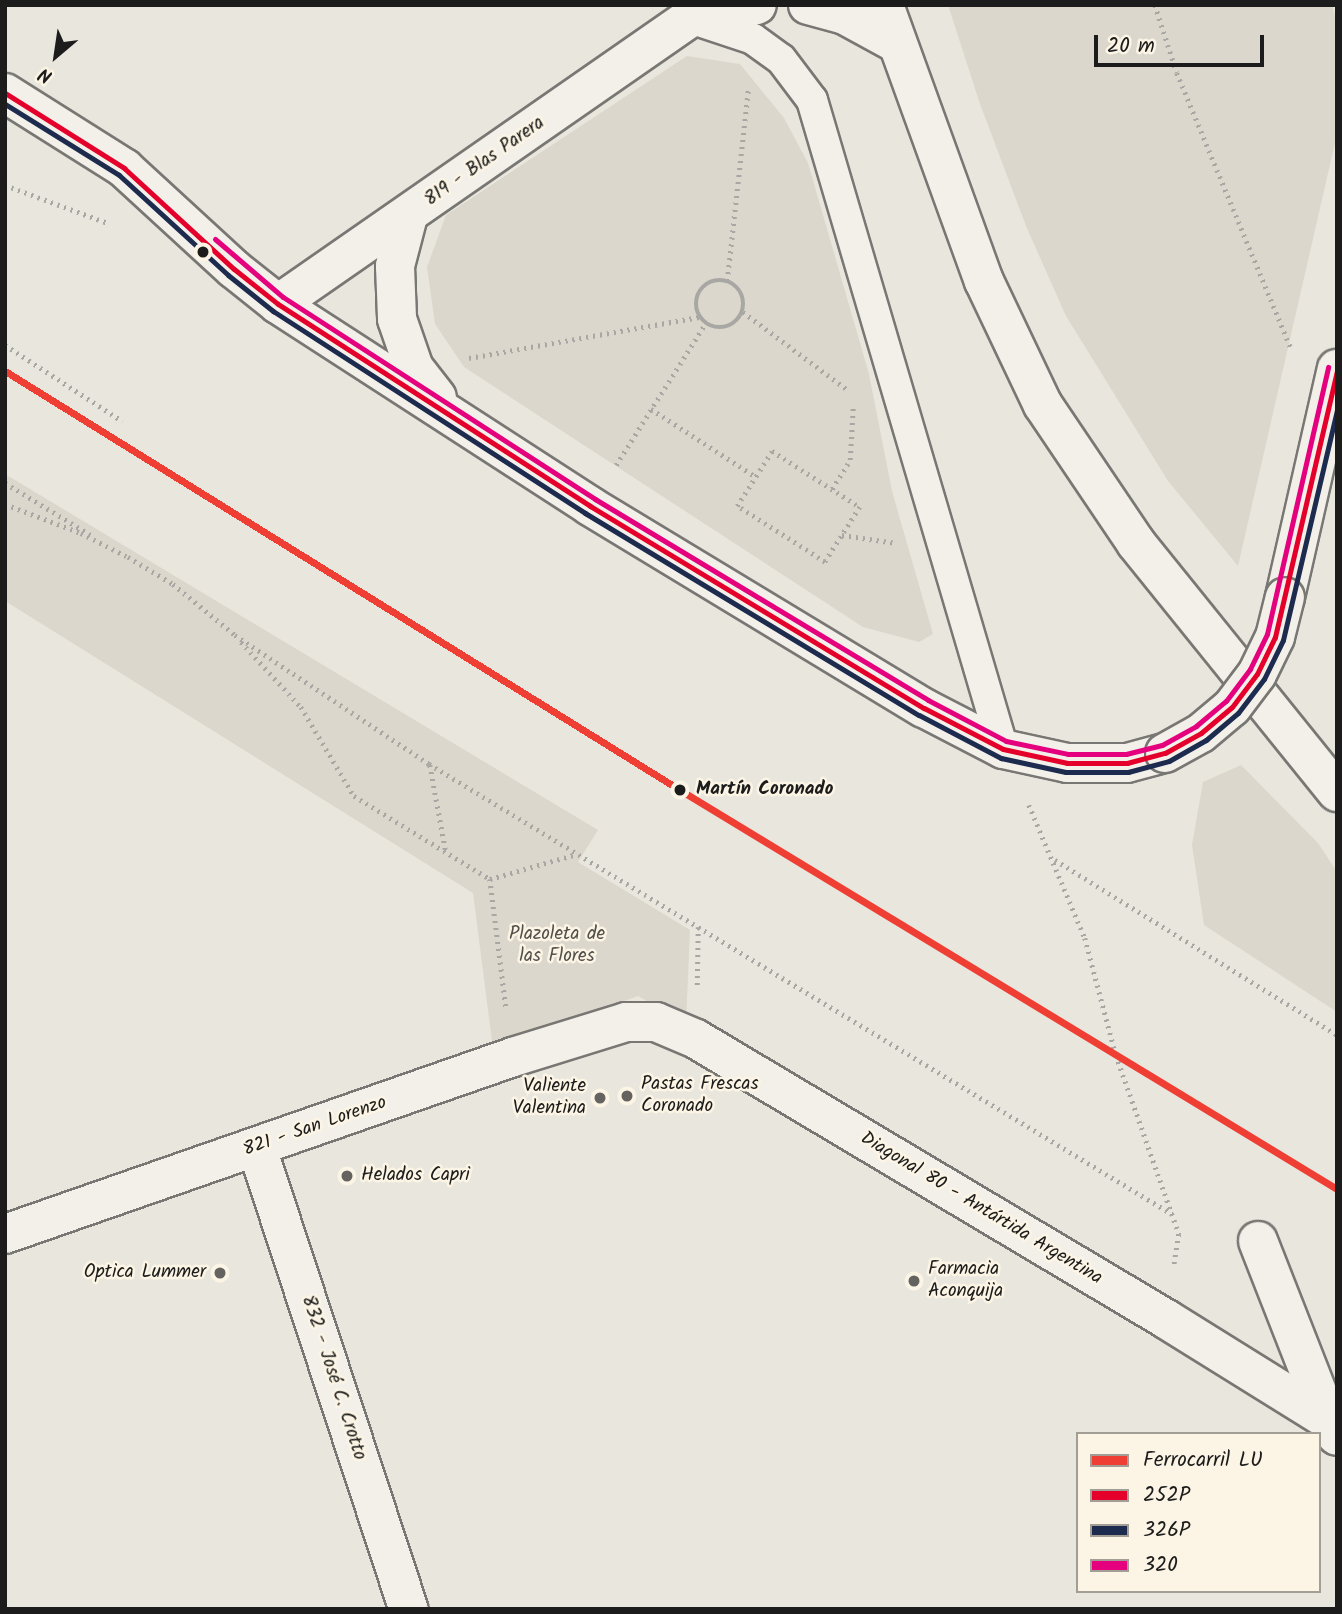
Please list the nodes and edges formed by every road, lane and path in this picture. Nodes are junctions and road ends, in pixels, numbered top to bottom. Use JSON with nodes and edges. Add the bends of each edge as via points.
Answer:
{"nodes":[{"id":1,"x":808,"y":5,"type":"edge"},
{"id":2,"x":884,"y":5,"type":"edge"},
{"id":3,"x":1155,"y":5,"type":"edge"},
{"id":4,"x":695,"y":12,"type":"edge"},
{"id":5,"x":755,"y":22,"type":"edge"},
{"id":6,"x":896,"y":43,"type":"junction"},
{"id":7,"x":5,"y":93,"type":"edge"},
{"id":8,"x":408,"y":216,"type":"junction"},
{"id":9,"x":727,"y":281,"type":"junction"},
{"id":10,"x":278,"y":304,"type":"junction"},
{"id":11,"x":743,"y":312,"type":"junction"},
{"id":12,"x":699,"y":317,"type":"junction"},
{"id":13,"x":705,"y":324,"type":"junction"},
{"id":14,"x":5,"y":345,"type":"edge"},
{"id":15,"x":1294,"y":354,"type":"dead end"},
{"id":16,"x":414,"y":368,"type":"junction"},
{"id":17,"x":1337,"y":369,"type":"edge"},
{"id":18,"x":447,"y":410,"type":"junction"},
{"id":19,"x":651,"y":410,"type":"junction"},
{"id":20,"x":122,"y":421,"type":"dead end"},
{"id":21,"x":755,"y":477,"type":"junction"},
{"id":22,"x":1325,"y":479,"type":"edge"},
{"id":23,"x":5,"y":483,"type":"edge"},
{"id":24,"x":832,"y":489,"type":"junction"},
{"id":25,"x":5,"y":504,"type":"edge"},
{"id":26,"x":590,"y":506,"type":"junction"},
{"id":27,"x":128,"y":557,"type":"junction"},
{"id":28,"x":235,"y":635,"type":"junction"},
{"id":29,"x":1003,"y":749,"type":"junction"},
{"id":30,"x":429,"y":764,"type":"junction"},
{"id":31,"x":1337,"y":792,"type":"edge"},
{"id":32,"x":446,"y":853,"type":"junction"},
{"id":33,"x":578,"y":854,"type":"junction"},
{"id":34,"x":1055,"y":860,"type":"junction"},
{"id":35,"x":490,"y":879,"type":"junction"},
{"id":36,"x":625,"y":1022,"type":"joint"},
{"id":37,"x":1337,"y":1035,"type":"edge"},
{"id":38,"x":513,"y":1058,"type":"junction"},
{"id":39,"x":257,"y":1148,"type":"junction"},
{"id":40,"x":1172,"y":1214,"type":"junction"},
{"id":41,"x":5,"y":1234,"type":"edge"},
{"id":42,"x":1258,"y":1241,"type":"dead end"},
{"id":43,"x":1166,"y":1319,"type":"junction"},
{"id":44,"x":1332,"y":1428,"type":"edge"},
{"id":45,"x":410,"y":1609,"type":"edge"}],
"edges":[{"from":1,"to":6,"type":"street","via":[[845,15]]},
{"from":2,"to":6,"type":"street"},
{"from":3,"to":15,"type":"path","via":[[1182,85]]},
{"from":4,"to":5,"type":"street","name":"819 - Blas Parera"},
{"from":4,"to":8,"type":"street","name":"819 - Blas Parera"},
{"from":5,"to":9,"type":"path"},
{"from":5,"to":29,"type":"lane","via":[[812,100]]},
{"from":6,"to":31,"type":"street","via":[[984,281],[1043,405],[1144,554]]},
{"from":7,"to":10,"type":"street","via":[[124,168]]},
{"from":8,"to":10,"type":"street","name":"819 - Blas Parera"},
{"from":8,"to":16,"type":"street","via":[[395,279],[397,318]]},
{"from":9,"to":11,"type":"path","via":[[740,290]]},
{"from":9,"to":12,"type":"path","via":[[703,286],[696,301]]},
{"from":10,"to":18,"type":"street"},
{"from":11,"to":13,"type":"path","via":[[728,328]]},
{"from":11,"to":24,"type":"path","via":[[853,394],[850,460]]},
{"from":12,"to":13,"type":"path"},
{"from":12,"to":16,"type":"path"},
{"from":13,"to":19,"type":"path"},
{"from":14,"to":20,"type":"path"},
{"from":16,"to":18,"type":"street"},
{"from":17,"to":22,"type":"street"},
{"from":18,"to":26,"type":"street"},
{"from":19,"to":21,"type":"path"},
{"from":19,"to":26,"type":"path"},
{"from":21,"to":24,"type":"path","via":[[772,451]]},
{"from":21,"to":24,"type":"path","via":[[737,506],[825,562],[860,507]]},
{"from":22,"to":29,"type":"street","bridge":true,"via":[[1275,637],[1257,674],[1232,707],[1201,733],[1165,753],[1127,763],[1067,763]]},
{"from":23,"to":27,"type":"path"},
{"from":25,"to":27,"type":"path","via":[[82,533]]},
{"from":26,"to":29,"type":"street","via":[[925,708]]},
{"from":27,"to":28,"type":"path","via":[[173,584]]},
{"from":28,"to":30,"type":"path"},
{"from":28,"to":32,"type":"path","via":[[301,707],[355,796]]},
{"from":29,"to":34,"type":"path"},
{"from":30,"to":32,"type":"path"},
{"from":30,"to":33,"type":"path"},
{"from":32,"to":35,"type":"path"},
{"from":33,"to":35,"type":"path"},
{"from":33,"to":40,"type":"path"},
{"from":34,"to":37,"type":"path"},
{"from":34,"to":40,"type":"path","via":[[1085,938],[1116,1055]]},
{"from":35,"to":38,"type":"path"},
{"from":36,"to":38,"type":"street","name":"821 - San Lorenzo"},
{"from":36,"to":43,"type":"street","name":"Diagonal 80 - Antártida Argentina","via":[[656,1022],[696,1039]]},
{"from":38,"to":39,"type":"street","name":"821 - San Lorenzo"},
{"from":39,"to":41,"type":"street","name":"821 - San Lorenzo"},
{"from":39,"to":45,"type":"street","name":"832 - José C. Crotto"},
{"from":40,"to":43,"type":"path","via":[[1179,1234]]},
{"from":42,"to":44,"type":"street"},
{"from":43,"to":44,"type":"street","name":"Diagonal 80 - Antártida Argentina"}]}
